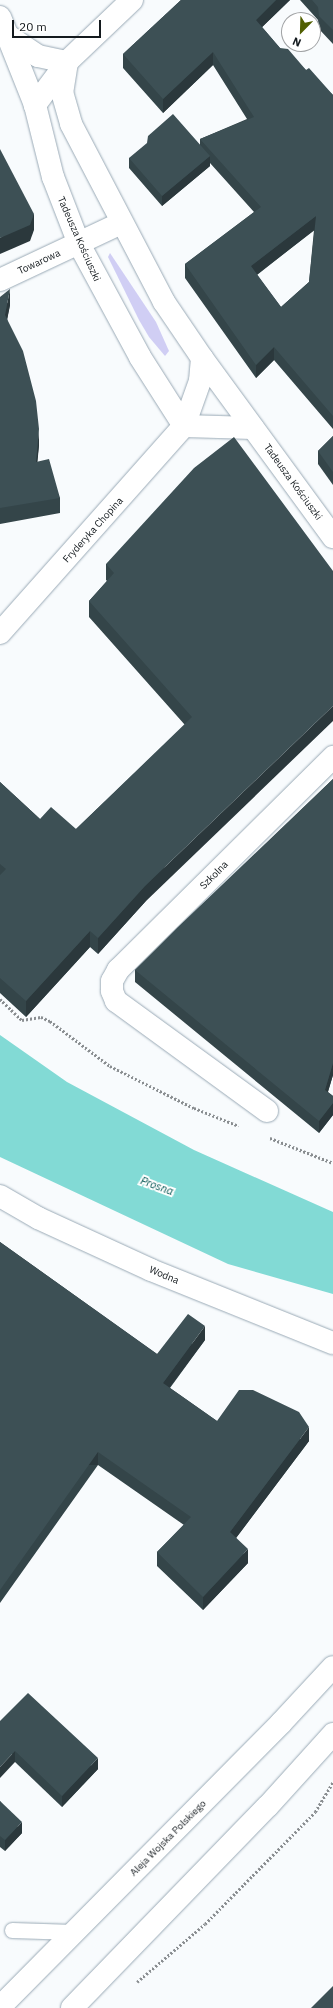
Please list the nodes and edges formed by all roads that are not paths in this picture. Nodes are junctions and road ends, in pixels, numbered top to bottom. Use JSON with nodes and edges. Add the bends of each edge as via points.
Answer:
{"nodes":[{"id":1,"x":132,"y":0,"type":"edge"},
{"id":2,"x":0,"y":17,"type":"edge"},
{"id":3,"x":10,"y":37,"type":"junction"},
{"id":4,"x":66,"y":62,"type":"junction"},
{"id":5,"x":35,"y":105,"type":"junction"},
{"id":6,"x":121,"y":223,"type":"junction"},
{"id":7,"x":79,"y":244,"type":"junction"},
{"id":8,"x":0,"y":280,"type":"edge"},
{"id":9,"x":202,"y":358,"type":"junction"},
{"id":10,"x":184,"y":426,"type":"junction"},
{"id":11,"x":253,"y":428,"type":"junction"},
{"id":12,"x":333,"y":537,"type":"edge"},
{"id":13,"x":0,"y":633,"type":"edge"},
{"id":14,"x":333,"y":757,"type":"edge"},
{"id":15,"x":267,"y":1111,"type":"dead end"},
{"id":16,"x":0,"y":1196,"type":"edge"},
{"id":17,"x":333,"y":1343,"type":"edge"},
{"id":18,"x":333,"y":1667,"type":"edge"},
{"id":19,"x":333,"y":1734,"type":"edge"},
{"id":20,"x":12,"y":1930,"type":"dead end"},
{"id":21,"x":74,"y":1932,"type":"junction"},
{"id":22,"x":0,"y":2007,"type":"edge"},
{"id":23,"x":72,"y":2008,"type":"edge"}],
"edges":[{"from":1,"to":4,"type":"street"},
{"from":2,"to":3,"type":"street","name":"Tadeusza Kościuszki"},
{"from":3,"to":4,"type":"street","name":"Tadeusza Kościuszki","via":[[38,56]]},
{"from":3,"to":5,"type":"street","name":"Tadeusza Kościuszki"},
{"from":4,"to":5,"type":"street"},
{"from":4,"to":6,"type":"street","name":"Tadeusza Kościuszki","via":[[63,77],[65,108]]},
{"from":5,"to":7,"type":"street","name":"Tadeusza Kościuszki","via":[[53,177]]},
{"from":6,"to":7,"type":"street","name":"Towarowa"},
{"from":6,"to":9,"type":"street","name":"Tadeusza Kościuszki","via":[[164,302]]},
{"from":7,"to":8,"type":"street","name":"Towarowa"},
{"from":7,"to":10,"type":"street","name":"Tadeusza Kościuszki","via":[[140,357]]},
{"from":9,"to":10,"type":"street","via":[[200,382]]},
{"from":9,"to":11,"type":"street","name":"Tadeusza Kościuszki"},
{"from":10,"to":11,"type":"street"},
{"from":10,"to":13,"type":"street","name":"Fryderyka Chopina"},
{"from":11,"to":12,"type":"street","name":"Tadeusza Kościuszki"},
{"from":14,"to":15,"type":"street","name":"Szkolna","via":[[118,970],[112,981],[116,1001]]},
{"from":16,"to":17,"type":"street","name":"Wodna","via":[[38,1218],[151,1270]]},
{"from":18,"to":21,"type":"street","name":"Aleja Wojska Polskiego"},
{"from":19,"to":23,"type":"street","via":[[268,1806]]},
{"from":20,"to":21,"type":"lane"},
{"from":21,"to":22,"type":"street","name":"Aleja Wojska Polskiego"}]}
